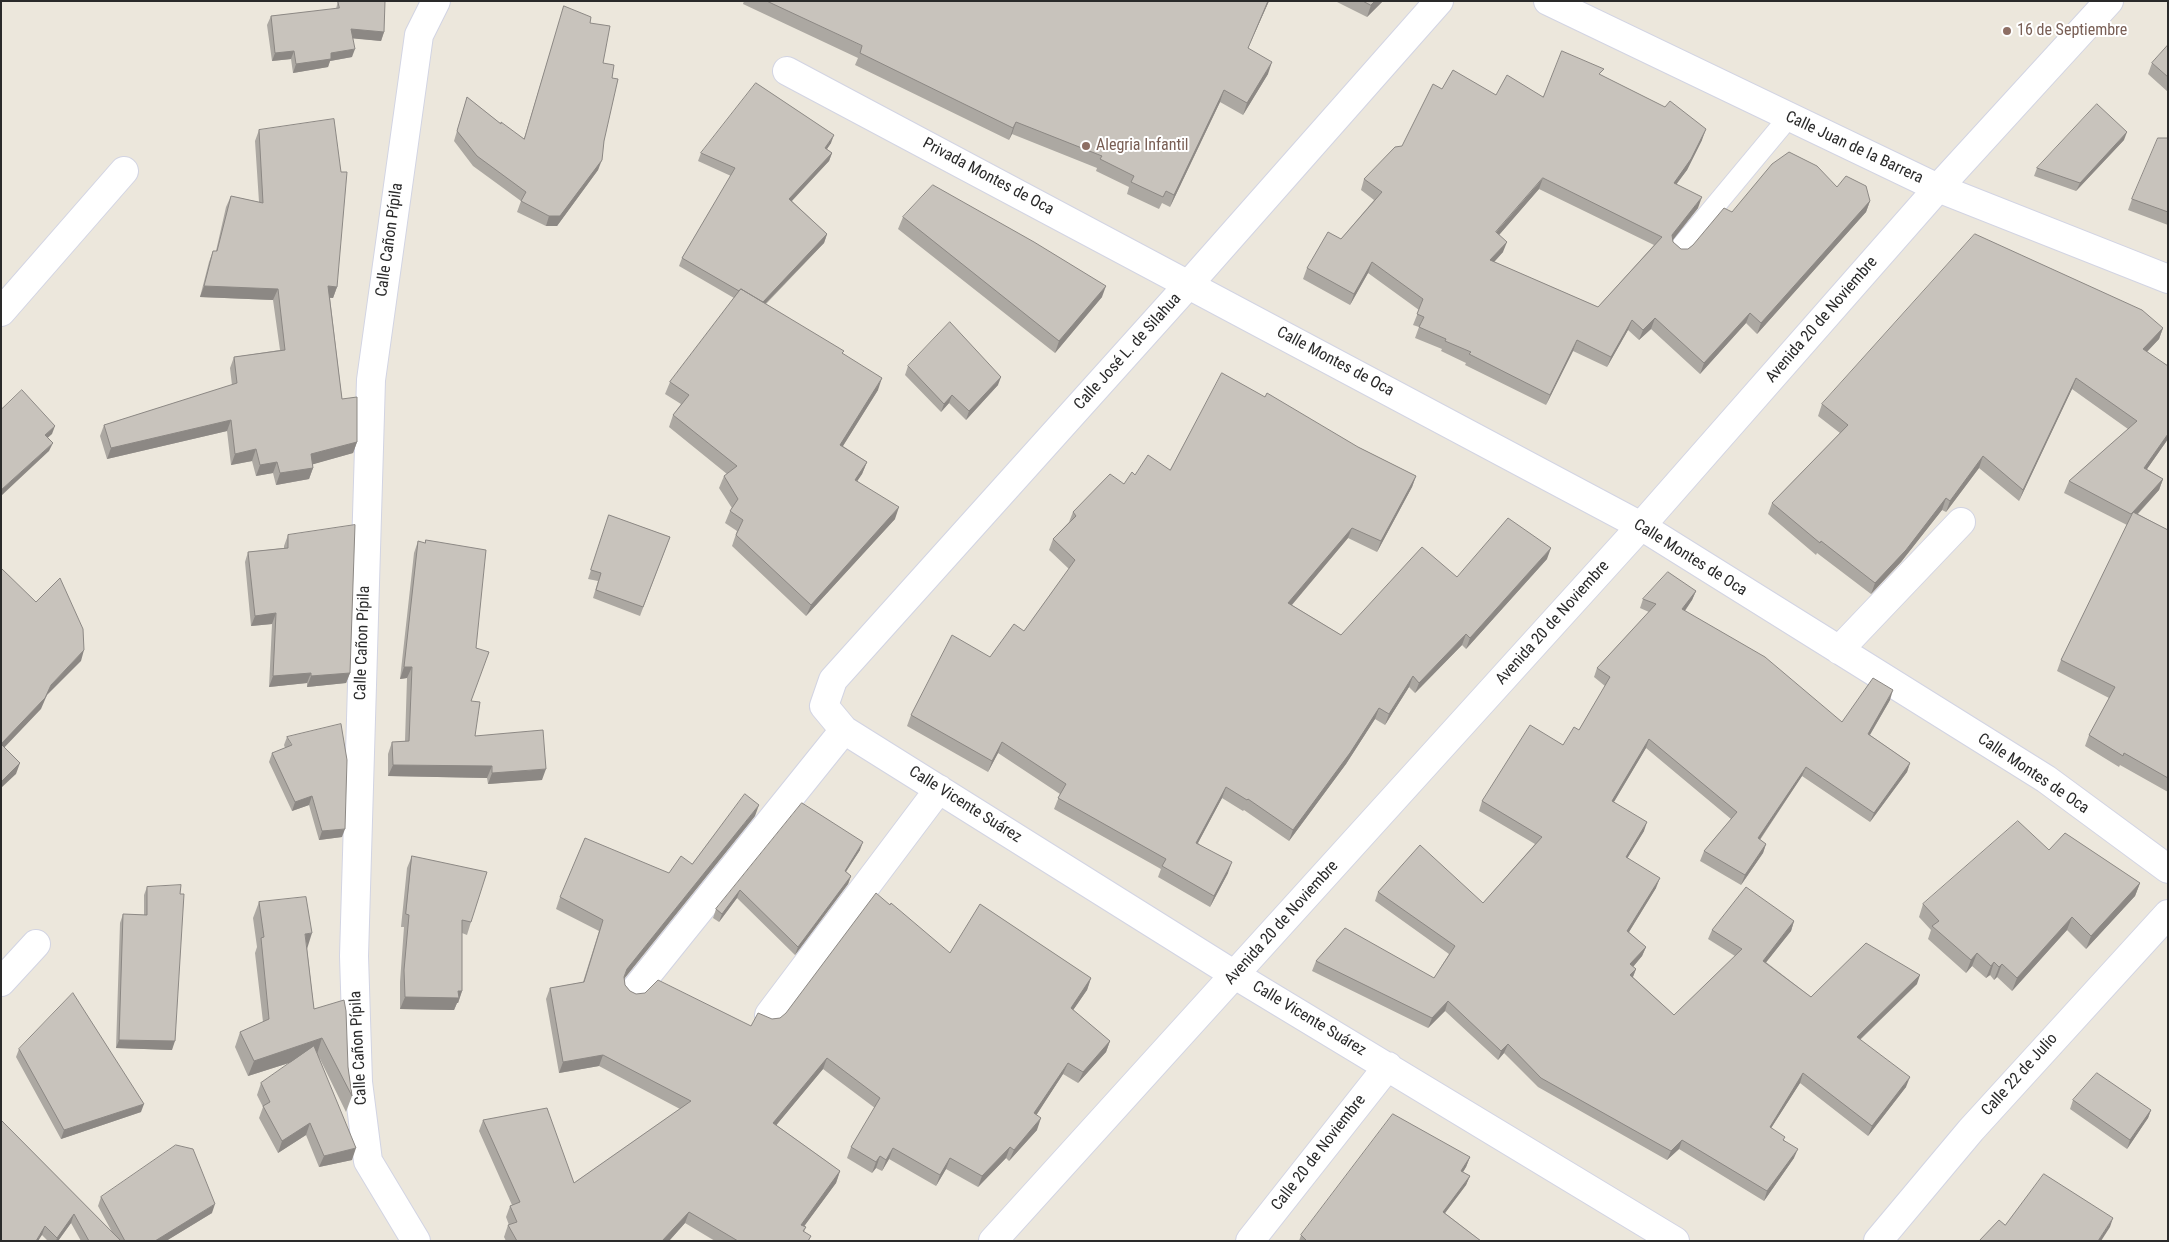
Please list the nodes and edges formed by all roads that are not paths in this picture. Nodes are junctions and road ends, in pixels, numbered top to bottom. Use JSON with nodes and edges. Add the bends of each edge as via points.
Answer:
{"nodes":[{"id":1,"x":413,"y":1,"type":"edge"},
{"id":2,"x":436,"y":1,"type":"edge"},
{"id":3,"x":1440,"y":1,"type":"edge"},
{"id":4,"x":1548,"y":1,"type":"edge"},
{"id":5,"x":2109,"y":1,"type":"edge"},
{"id":6,"x":419,"y":35,"type":"junction"},
{"id":7,"x":787,"y":71,"type":"dead end"},
{"id":8,"x":1789,"y":117,"type":"junction"},
{"id":9,"x":124,"y":171,"type":"dead end"},
{"id":10,"x":1938,"y":188,"type":"junction"},
{"id":11,"x":1680,"y":248,"type":"edge"},
{"id":12,"x":2168,"y":279,"type":"edge"},
{"id":13,"x":1189,"y":284,"type":"junction"},
{"id":14,"x":1,"y":312,"type":"edge"},
{"id":15,"x":1961,"y":522,"type":"dead end"},
{"id":16,"x":1641,"y":526,"type":"junction"},
{"id":17,"x":1839,"y":650,"type":"junction"},
{"id":18,"x":824,"y":706,"type":"joint"},
{"id":19,"x":844,"y":730,"type":"junction"},
{"id":20,"x":939,"y":789,"type":"junction"},
{"id":21,"x":2168,"y":869,"type":"edge"},
{"id":22,"x":2168,"y":914,"type":"edge"},
{"id":23,"x":36,"y":944,"type":"dead end"},
{"id":24,"x":1235,"y":975,"type":"junction"},
{"id":25,"x":1,"y":982,"type":"edge"},
{"id":26,"x":635,"y":990,"type":"dead end"},
{"id":27,"x":769,"y":1016,"type":"edge"},
{"id":28,"x":1388,"y":1066,"type":"junction"},
{"id":29,"x":416,"y":1241,"type":"edge"},
{"id":30,"x":993,"y":1241,"type":"edge"},
{"id":31,"x":1250,"y":1241,"type":"edge"},
{"id":32,"x":1676,"y":1241,"type":"edge"},
{"id":33,"x":1878,"y":1241,"type":"edge"}],
"edges":[{"from":1,"to":6,"type":"street","name":"Calle Cañon Pípila"},
{"from":2,"to":6,"type":"street","name":"Calle Cañon Pípila"},
{"from":3,"to":13,"type":"street","name":"Calle José L. de Silahua"},
{"from":4,"to":8,"type":"street","name":"Calle Juan de la Barrera"},
{"from":5,"to":10,"type":"street","name":"Avenida 20 de Noviembre"},
{"from":6,"to":29,"type":"street","name":"Calle Cañon Pípila","via":[[371,380],[354,956],[358,1082],[368,1161]]},
{"from":7,"to":13,"type":"street","name":"Privada Montes de Oca"},
{"from":8,"to":10,"type":"street","name":"Calle Juan de la Barrera"},
{"from":8,"to":11,"type":"lane"},
{"from":9,"to":14,"type":"street"},
{"from":10,"to":12,"type":"street","name":"Calle Juan de la Barrera"},
{"from":10,"to":16,"type":"street","name":"Avenida 20 de Noviembre"},
{"from":13,"to":16,"type":"street","name":"Calle Montes de Oca"},
{"from":13,"to":18,"type":"street","name":"Calle José L. de Silahua","via":[[833,680]]},
{"from":15,"to":17,"type":"street"},
{"from":16,"to":17,"type":"street","name":"Calle Montes de Oca"},
{"from":16,"to":24,"type":"street","name":"Avenida 20 de Noviembre"},
{"from":17,"to":21,"type":"street","name":"Calle Montes de Oca","via":[[2046,779]]},
{"from":18,"to":19,"type":"street","name":"Calle Vicente Suárez"},
{"from":19,"to":20,"type":"street","name":"Calle Vicente Suárez"},
{"from":19,"to":26,"type":"street"},
{"from":20,"to":24,"type":"street","name":"Calle Vicente Suárez"},
{"from":20,"to":27,"type":"street"},
{"from":22,"to":33,"type":"street","name":"Calle 22 de Julio","via":[[1970,1130]]},
{"from":23,"to":25,"type":"street"},
{"from":24,"to":28,"type":"street","name":"Calle Vicente Suárez"},
{"from":24,"to":30,"type":"street","name":"Avenida 20 de Noviembre"},
{"from":28,"to":31,"type":"street","name":"Calle 20 de Noviembre"},
{"from":28,"to":32,"type":"street","name":"Calle Vicente Suárez"}]}
